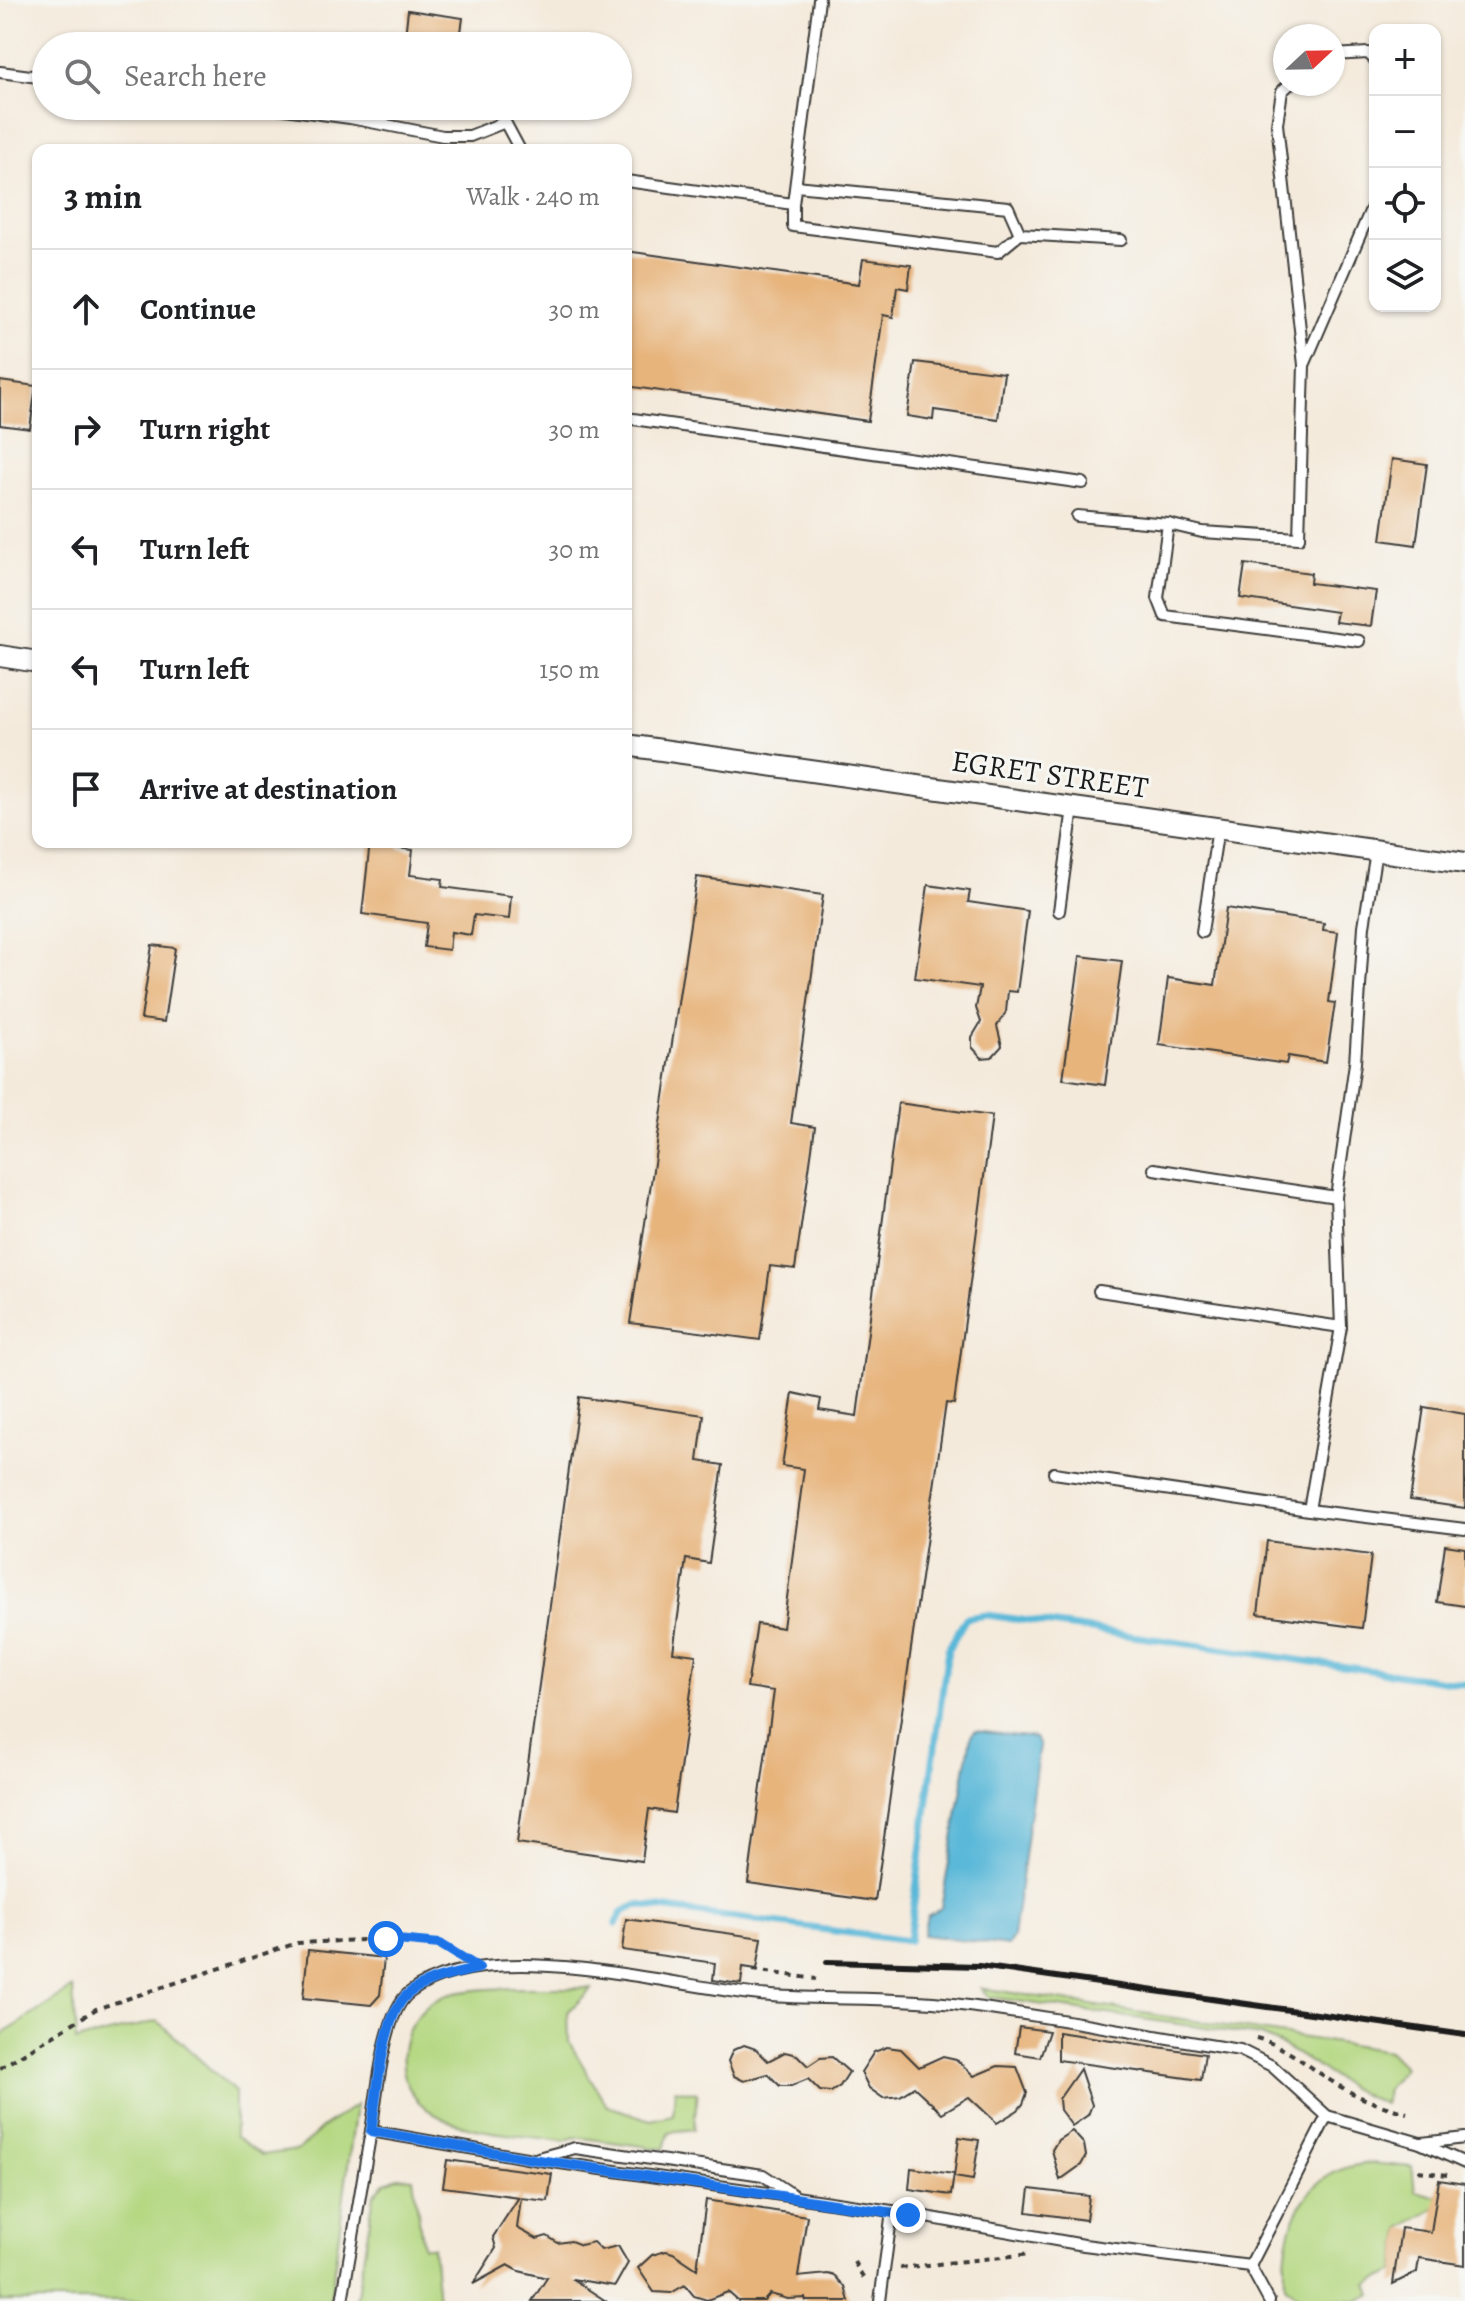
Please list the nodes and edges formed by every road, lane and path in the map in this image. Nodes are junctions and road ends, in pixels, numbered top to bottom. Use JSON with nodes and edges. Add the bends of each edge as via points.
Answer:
{"nodes":[{"id":1,"x":819,"y":0,"type":"edge"},
{"id":2,"x":1345,"y":54,"type":"edge"},
{"id":3,"x":1369,"y":54,"type":"edge"},
{"id":4,"x":0,"y":72,"type":"edge"},
{"id":5,"x":32,"y":76,"type":"edge"},
{"id":6,"x":1281,"y":96,"type":"edge"},
{"id":7,"x":360,"y":120,"type":"edge"},
{"id":8,"x":517,"y":144,"type":"edge"},
{"id":9,"x":632,"y":182,"type":"edge"},
{"id":10,"x":796,"y":186,"type":"junction"},
{"id":11,"x":793,"y":204,"type":"junction"},
{"id":12,"x":1369,"y":214,"type":"edge"},
{"id":13,"x":1020,"y":234,"type":"junction"},
{"id":14,"x":1121,"y":240,"type":"dead end"},
{"id":15,"x":1304,"y":365,"type":"junction"},
{"id":16,"x":632,"y":419,"type":"edge"},
{"id":17,"x":1083,"y":483,"type":"dead end"},
{"id":18,"x":1077,"y":516,"type":"dead end"},
{"id":19,"x":1168,"y":524,"type":"junction"},
{"id":20,"x":1359,"y":641,"type":"dead end"},
{"id":21,"x":0,"y":656,"type":"edge"},
{"id":22,"x":32,"y":661,"type":"edge"},
{"id":23,"x":632,"y":746,"type":"edge"},
{"id":24,"x":1073,"y":808,"type":"junction"},
{"id":25,"x":1218,"y":828,"type":"junction"},
{"id":26,"x":1376,"y":851,"type":"junction"},
{"id":27,"x":1465,"y":863,"type":"edge"},
{"id":28,"x":1059,"y":911,"type":"dead end"},
{"id":29,"x":1202,"y":932,"type":"dead end"},
{"id":30,"x":1154,"y":1169,"type":"dead end"},
{"id":31,"x":1336,"y":1197,"type":"junction"},
{"id":32,"x":1099,"y":1291,"type":"dead end"},
{"id":33,"x":1341,"y":1327,"type":"junction"},
{"id":34,"x":1054,"y":1473,"type":"dead end"},
{"id":35,"x":1309,"y":1510,"type":"junction"},
{"id":36,"x":1465,"y":1529,"type":"edge"},
{"id":37,"x":479,"y":1968,"type":"junction"},
{"id":38,"x":0,"y":2068,"type":"edge"},
{"id":39,"x":1327,"y":2116,"type":"junction"},
{"id":40,"x":371,"y":2131,"type":"junction"},
{"id":41,"x":1465,"y":2138,"type":"edge"},
{"id":42,"x":1420,"y":2143,"type":"junction"},
{"id":43,"x":532,"y":2159,"type":"junction"},
{"id":44,"x":1465,"y":2163,"type":"edge"},
{"id":45,"x":1418,"y":2171,"type":"dead end"},
{"id":46,"x":1449,"y":2175,"type":"dead end"},
{"id":47,"x":801,"y":2200,"type":"junction"},
{"id":48,"x":892,"y":2211,"type":"junction"},
{"id":49,"x":1043,"y":2253,"type":"dead end"},
{"id":50,"x":1250,"y":2266,"type":"junction"},
{"id":51,"x":897,"y":2279,"type":"dead end"},
{"id":52,"x":342,"y":2301,"type":"edge"},
{"id":53,"x":880,"y":2301,"type":"edge"},
{"id":54,"x":1269,"y":2301,"type":"edge"}],
"edges":[{"from":1,"to":10,"type":"lane"},
{"from":2,"to":3,"type":"lane"},
{"from":4,"to":5,"type":"lane"},
{"from":6,"to":15,"type":"lane","via":[[1277,124]]},
{"from":7,"to":8,"type":"lane","via":[[443,136],[470,136],[505,122]]},
{"from":9,"to":11,"type":"lane"},
{"from":10,"to":11,"type":"lane"},
{"from":10,"to":13,"type":"lane","via":[[1008,207]]},
{"from":11,"to":13,"type":"lane","via":[[793,226],[998,252]]},
{"from":12,"to":15,"type":"lane"},
{"from":13,"to":14,"type":"lane"},
{"from":15,"to":19,"type":"lane","via":[[1299,538],[1202,532]]},
{"from":16,"to":17,"type":"lane"},
{"from":18,"to":19,"type":"lane"},
{"from":19,"to":20,"type":"lane","via":[[1158,598],[1165,616]]},
{"from":21,"to":22,"type":"street"},
{"from":23,"to":24,"type":"street","name":"EGRET STREET"},
{"from":24,"to":25,"type":"street","name":"EGRET STREET"},
{"from":24,"to":28,"type":"lane"},
{"from":25,"to":26,"type":"street","name":"EGRET STREET"},
{"from":25,"to":29,"type":"lane"},
{"from":26,"to":27,"type":"street","name":"EGRET STREET"},
{"from":26,"to":31,"type":"lane"},
{"from":30,"to":31,"type":"lane"},
{"from":31,"to":33,"type":"lane"},
{"from":32,"to":33,"type":"lane"},
{"from":33,"to":35,"type":"lane"},
{"from":34,"to":35,"type":"lane"},
{"from":35,"to":36,"type":"lane"},
{"from":37,"to":38,"type":"path","via":[[440,1944],[386,1939],[297,1943],[96,2009]]},
{"from":37,"to":39,"type":"lane","via":[[563,1965],[769,1995],[951,2004],[1240,2050],[1272,2066]]},
{"from":37,"to":40,"type":"lane","via":[[407,1994],[398,2007],[390,2021]]},
{"from":39,"to":42,"type":"lane"},
{"from":39,"to":50,"type":"lane"},
{"from":40,"to":43,"type":"lane"},
{"from":40,"to":52,"type":"lane"},
{"from":41,"to":42,"type":"lane"},
{"from":42,"to":44,"type":"lane"},
{"from":43,"to":47,"type":"lane"},
{"from":43,"to":47,"type":"lane","via":[[575,2148],[763,2175]]},
{"from":45,"to":46,"type":"path"},
{"from":47,"to":48,"type":"lane"},
{"from":48,"to":50,"type":"lane","via":[[1084,2245]]},
{"from":48,"to":53,"type":"lane"},
{"from":49,"to":51,"type":"path","via":[[899,2268]]},
{"from":50,"to":54,"type":"lane"}]}
